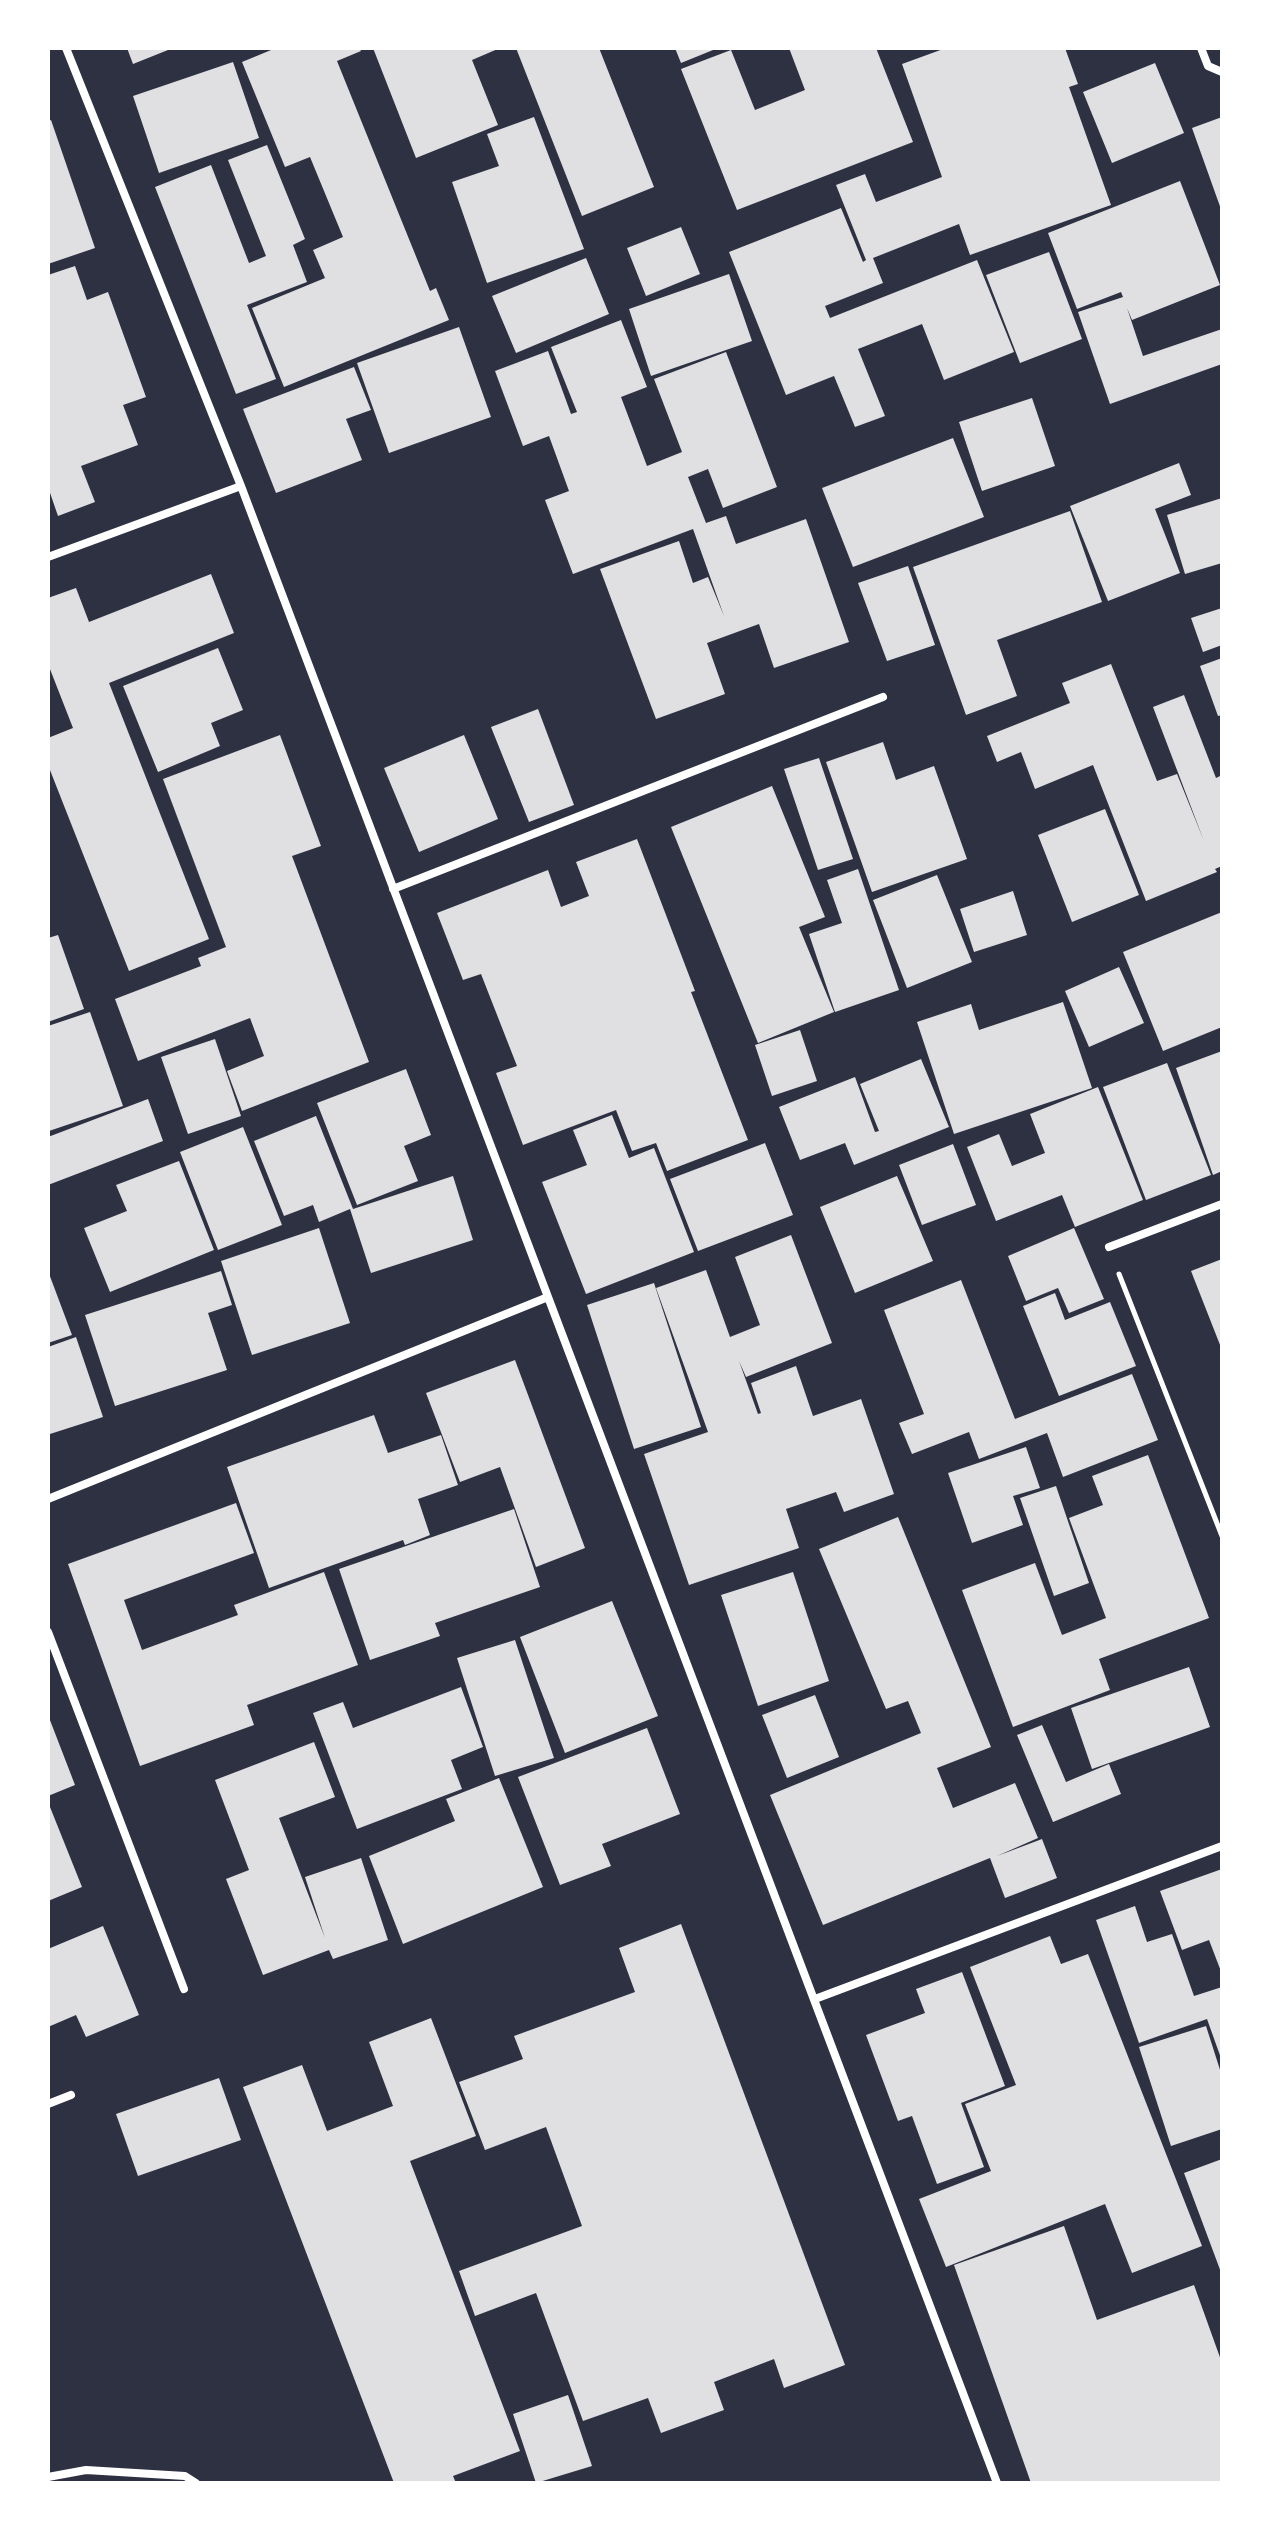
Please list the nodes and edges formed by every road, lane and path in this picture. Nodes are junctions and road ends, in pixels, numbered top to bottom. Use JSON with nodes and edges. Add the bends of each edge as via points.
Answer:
{"nodes":[{"id":1,"x":66,"y":48,"type":"edge"},
{"id":2,"x":1201,"y":48,"type":"edge"},
{"id":3,"x":1222,"y":72,"type":"edge"},
{"id":4,"x":241,"y":486,"type":"junction"},
{"id":5,"x":48,"y":557,"type":"edge"},
{"id":6,"x":883,"y":697,"type":"dead end"},
{"id":7,"x":393,"y":889,"type":"junction"},
{"id":8,"x":1222,"y":1204,"type":"edge"},
{"id":9,"x":1109,"y":1247,"type":"joint"},
{"id":10,"x":548,"y":1297,"type":"junction"},
{"id":11,"x":48,"y":1499,"type":"edge"},
{"id":12,"x":1222,"y":1536,"type":"edge"},
{"id":13,"x":48,"y":1632,"type":"edge"},
{"id":14,"x":1222,"y":1846,"type":"edge"},
{"id":15,"x":184,"y":1989,"type":"dead end"},
{"id":16,"x":815,"y":1999,"type":"junction"},
{"id":17,"x":71,"y":2095,"type":"dead end"},
{"id":18,"x":48,"y":2104,"type":"edge"},
{"id":19,"x":48,"y":2477,"type":"edge"},
{"id":20,"x":196,"y":2483,"type":"edge"},
{"id":21,"x":997,"y":2483,"type":"edge"}],
"edges":[{"from":1,"to":4,"type":"street"},
{"from":2,"to":3,"type":"street","via":[[1208,66]]},
{"from":4,"to":5,"type":"street"},
{"from":4,"to":7,"type":"street"},
{"from":6,"to":7,"type":"street"},
{"from":7,"to":10,"type":"street"},
{"from":8,"to":9,"type":"street"},
{"from":9,"to":12,"type":"path"},
{"from":10,"to":11,"type":"street"},
{"from":10,"to":16,"type":"street"},
{"from":13,"to":15,"type":"street"},
{"from":14,"to":16,"type":"street"},
{"from":16,"to":21,"type":"street"},
{"from":17,"to":18,"type":"street"},
{"from":19,"to":20,"type":"street","via":[[86,2470],[185,2476]]}]}
